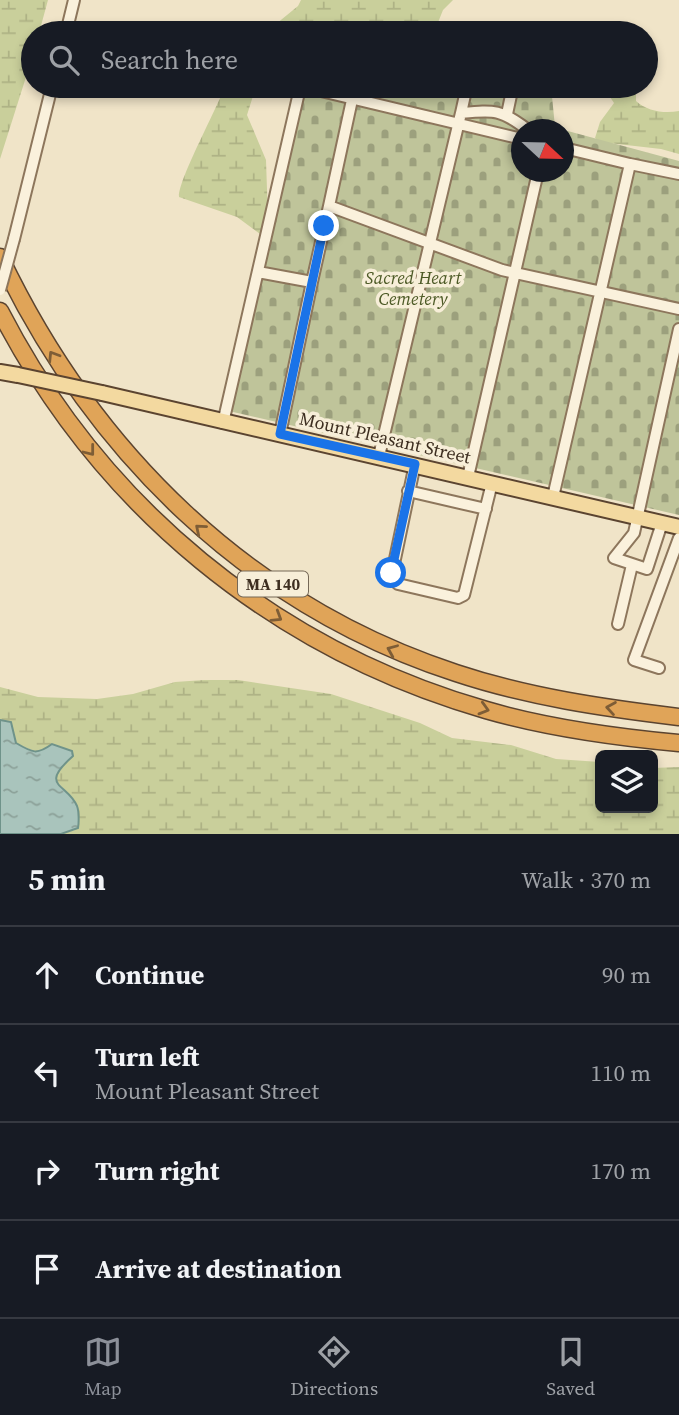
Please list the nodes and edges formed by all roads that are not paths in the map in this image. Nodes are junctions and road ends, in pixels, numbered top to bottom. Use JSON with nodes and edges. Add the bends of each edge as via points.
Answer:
{"nodes":[{"id":1,"x":74,"y":0,"type":"edge"},
{"id":2,"x":69,"y":21,"type":"edge"},
{"id":3,"x":49,"y":98,"type":"edge"},
{"id":4,"x":298,"y":98,"type":"edge"},
{"id":5,"x":348,"y":98,"type":"edge"},
{"id":6,"x":464,"y":98,"type":"edge"},
{"id":7,"x":510,"y":98,"type":"edge"},
{"id":8,"x":352,"y":99,"type":"junction"},
{"id":9,"x":507,"y":114,"type":"junction"},
{"id":10,"x":460,"y":119,"type":"junction"},
{"id":11,"x":513,"y":119,"type":"edge"},
{"id":12,"x":511,"y":135,"type":"edge"},
{"id":13,"x":574,"y":150,"type":"edge"},
{"id":14,"x":630,"y":164,"type":"junction"},
{"id":15,"x":679,"y":174,"type":"edge"},
{"id":16,"x":536,"y":182,"type":"edge"},
{"id":17,"x":329,"y":206,"type":"junction"},
{"id":18,"x":431,"y":243,"type":"junction"},
{"id":19,"x":0,"y":257,"type":"edge"},
{"id":20,"x":258,"y":272,"type":"junction"},
{"id":21,"x":514,"y":273,"type":"junction"},
{"id":22,"x":312,"y":282,"type":"junction"},
{"id":23,"x":0,"y":290,"type":"edge"},
{"id":24,"x":599,"y":292,"type":"junction"},
{"id":25,"x":679,"y":309,"type":"edge"},
{"id":26,"x":0,"y":311,"type":"edge"},
{"id":27,"x":679,"y":330,"type":"edge"},
{"id":28,"x":0,"y":372,"type":"edge"},
{"id":29,"x":223,"y":423,"type":"junction"},
{"id":30,"x":280,"y":434,"type":"junction"},
{"id":31,"x":379,"y":456,"type":"junction"},
{"id":32,"x":415,"y":464,"type":"junction"},
{"id":33,"x":468,"y":477,"type":"junction"},
{"id":34,"x":492,"y":483,"type":"junction"},
{"id":35,"x":408,"y":491,"type":"junction"},
{"id":36,"x":553,"y":497,"type":"junction"},
{"id":37,"x":486,"y":509,"type":"junction"},
{"id":38,"x":637,"y":517,"type":"junction"},
{"id":39,"x":662,"y":523,"type":"junction"},
{"id":40,"x":679,"y":527,"type":"edge"},
{"id":41,"x":678,"y":546,"type":"edge"},
{"id":42,"x":632,"y":565,"type":"junction"},
{"id":43,"x":618,"y":624,"type":"dead end"},
{"id":44,"x":659,"y":668,"type":"dead end"},
{"id":45,"x":679,"y":718,"type":"edge"},
{"id":46,"x":679,"y":743,"type":"edge"}],
"edges":[{"from":1,"to":2,"type":"street"},
{"from":3,"to":23,"type":"street","bridge":true},
{"from":4,"to":20,"type":"street"},
{"from":5,"to":8,"type":"street"},
{"from":6,"to":10,"type":"street"},
{"from":7,"to":9,"type":"street"},
{"from":8,"to":10,"type":"street"},
{"from":8,"to":17,"type":"street"},
{"from":9,"to":10,"type":"street","via":[[493,110]]},
{"from":9,"to":11,"type":"street"},
{"from":10,"to":12,"type":"street"},
{"from":10,"to":18,"type":"street"},
{"from":13,"to":14,"type":"street"},
{"from":14,"to":15,"type":"street"},
{"from":14,"to":24,"type":"street"},
{"from":16,"to":21,"type":"street"},
{"from":17,"to":18,"type":"street"},
{"from":17,"to":22,"type":"street"},
{"from":18,"to":21,"type":"street"},
{"from":18,"to":31,"type":"street"},
{"from":45,"to":19,"type":"highway","number":"MA 140","one_way":true,"via":[[550,697],[458,674],[362,636],[267,580],[191,522],[112,438],[45,343]]},
{"from":20,"to":22,"type":"street"},
{"from":20,"to":29,"type":"street"},
{"from":21,"to":24,"type":"street"},
{"from":21,"to":33,"type":"street"},
{"from":22,"to":30,"type":"street"},
{"from":24,"to":25,"type":"street"},
{"from":24,"to":36,"type":"street"},
{"from":26,"to":46,"type":"highway","number":"MA 140","one_way":true,"via":[[55,403],[122,488],[204,566],[270,613],[366,666],[468,704],[564,727]]},
{"from":27,"to":38,"type":"street"},
{"from":28,"to":29,"type":"main road","name":"Mount Pleasant Street","bridge":true},
{"from":29,"to":30,"type":"main road","name":"Mount Pleasant Street"},
{"from":30,"to":31,"type":"main road","name":"Mount Pleasant Street"},
{"from":31,"to":32,"type":"main road","name":"Mount Pleasant Street"},
{"from":32,"to":33,"type":"main road","name":"Mount Pleasant Street"},
{"from":32,"to":35,"type":"street"},
{"from":33,"to":34,"type":"main road","name":"Mount Pleasant Street"},
{"from":34,"to":36,"type":"main road","name":"Mount Pleasant Street"},
{"from":34,"to":37,"type":"street"},
{"from":35,"to":37,"type":"street"},
{"from":35,"to":37,"type":"street","via":[[391,578],[398,584],[458,598],[464,595]]},
{"from":36,"to":38,"type":"main road","name":"Mount Pleasant Street"},
{"from":38,"to":39,"type":"main road","name":"Mount Pleasant Street"},
{"from":38,"to":42,"type":"street","via":[[634,533],[614,558]]},
{"from":39,"to":40,"type":"main road","name":"Mount Pleasant Street"},
{"from":39,"to":42,"type":"street","via":[[648,567]]},
{"from":41,"to":44,"type":"street","via":[[634,660]]},
{"from":42,"to":43,"type":"street"}]}
